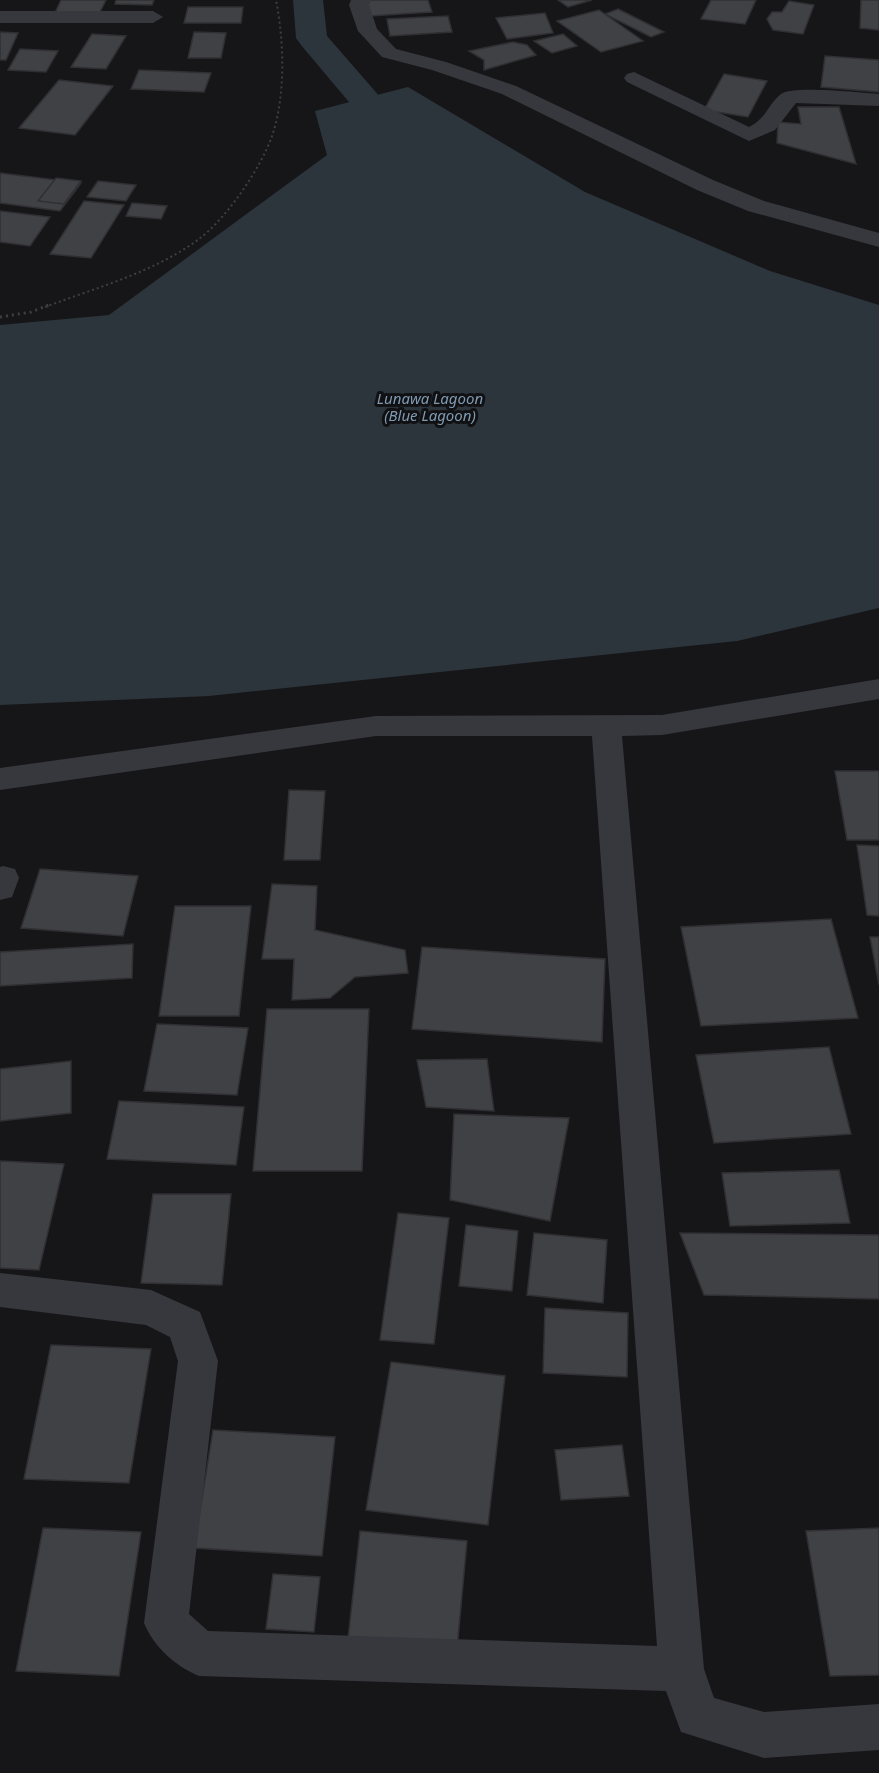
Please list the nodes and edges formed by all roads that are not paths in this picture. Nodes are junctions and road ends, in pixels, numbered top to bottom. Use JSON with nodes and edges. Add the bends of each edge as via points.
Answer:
{"nodes":[{"id":1,"x":361,"y":0,"type":"edge"},
{"id":2,"x":0,"y":16,"type":"edge"},
{"id":3,"x":153,"y":17,"type":"dead end"},
{"id":4,"x":634,"y":78,"type":"dead end"},
{"id":5,"x":879,"y":100,"type":"edge"},
{"id":6,"x":879,"y":240,"type":"edge"},
{"id":7,"x":879,"y":688,"type":"edge"},
{"id":8,"x":606,"y":725,"type":"junction"},
{"id":9,"x":0,"y":779,"type":"edge"},
{"id":10,"x":0,"y":1290,"type":"edge"},
{"id":11,"x":681,"y":1669,"type":"junction"},
{"id":12,"x":879,"y":1727,"type":"edge"}],
"edges":[{"from":1,"to":6,"type":"street","via":[[359,5],[368,31],[389,53],[509,90],[756,206]]},
{"from":2,"to":3,"type":"street"},
{"from":4,"to":5,"type":"street","via":[[749,135],[768,126],[789,98]]},
{"from":7,"to":8,"type":"street","via":[[662,725]]},
{"from":8,"to":9,"type":"street","via":[[376,726]]},
{"from":8,"to":11,"type":"street"},
{"from":10,"to":11,"type":"street","via":[[151,1308],[186,1325],[198,1361],[166,1623],[199,1653]]},
{"from":11,"to":12,"type":"street","via":[[697,1716],[764,1735]]}]}
